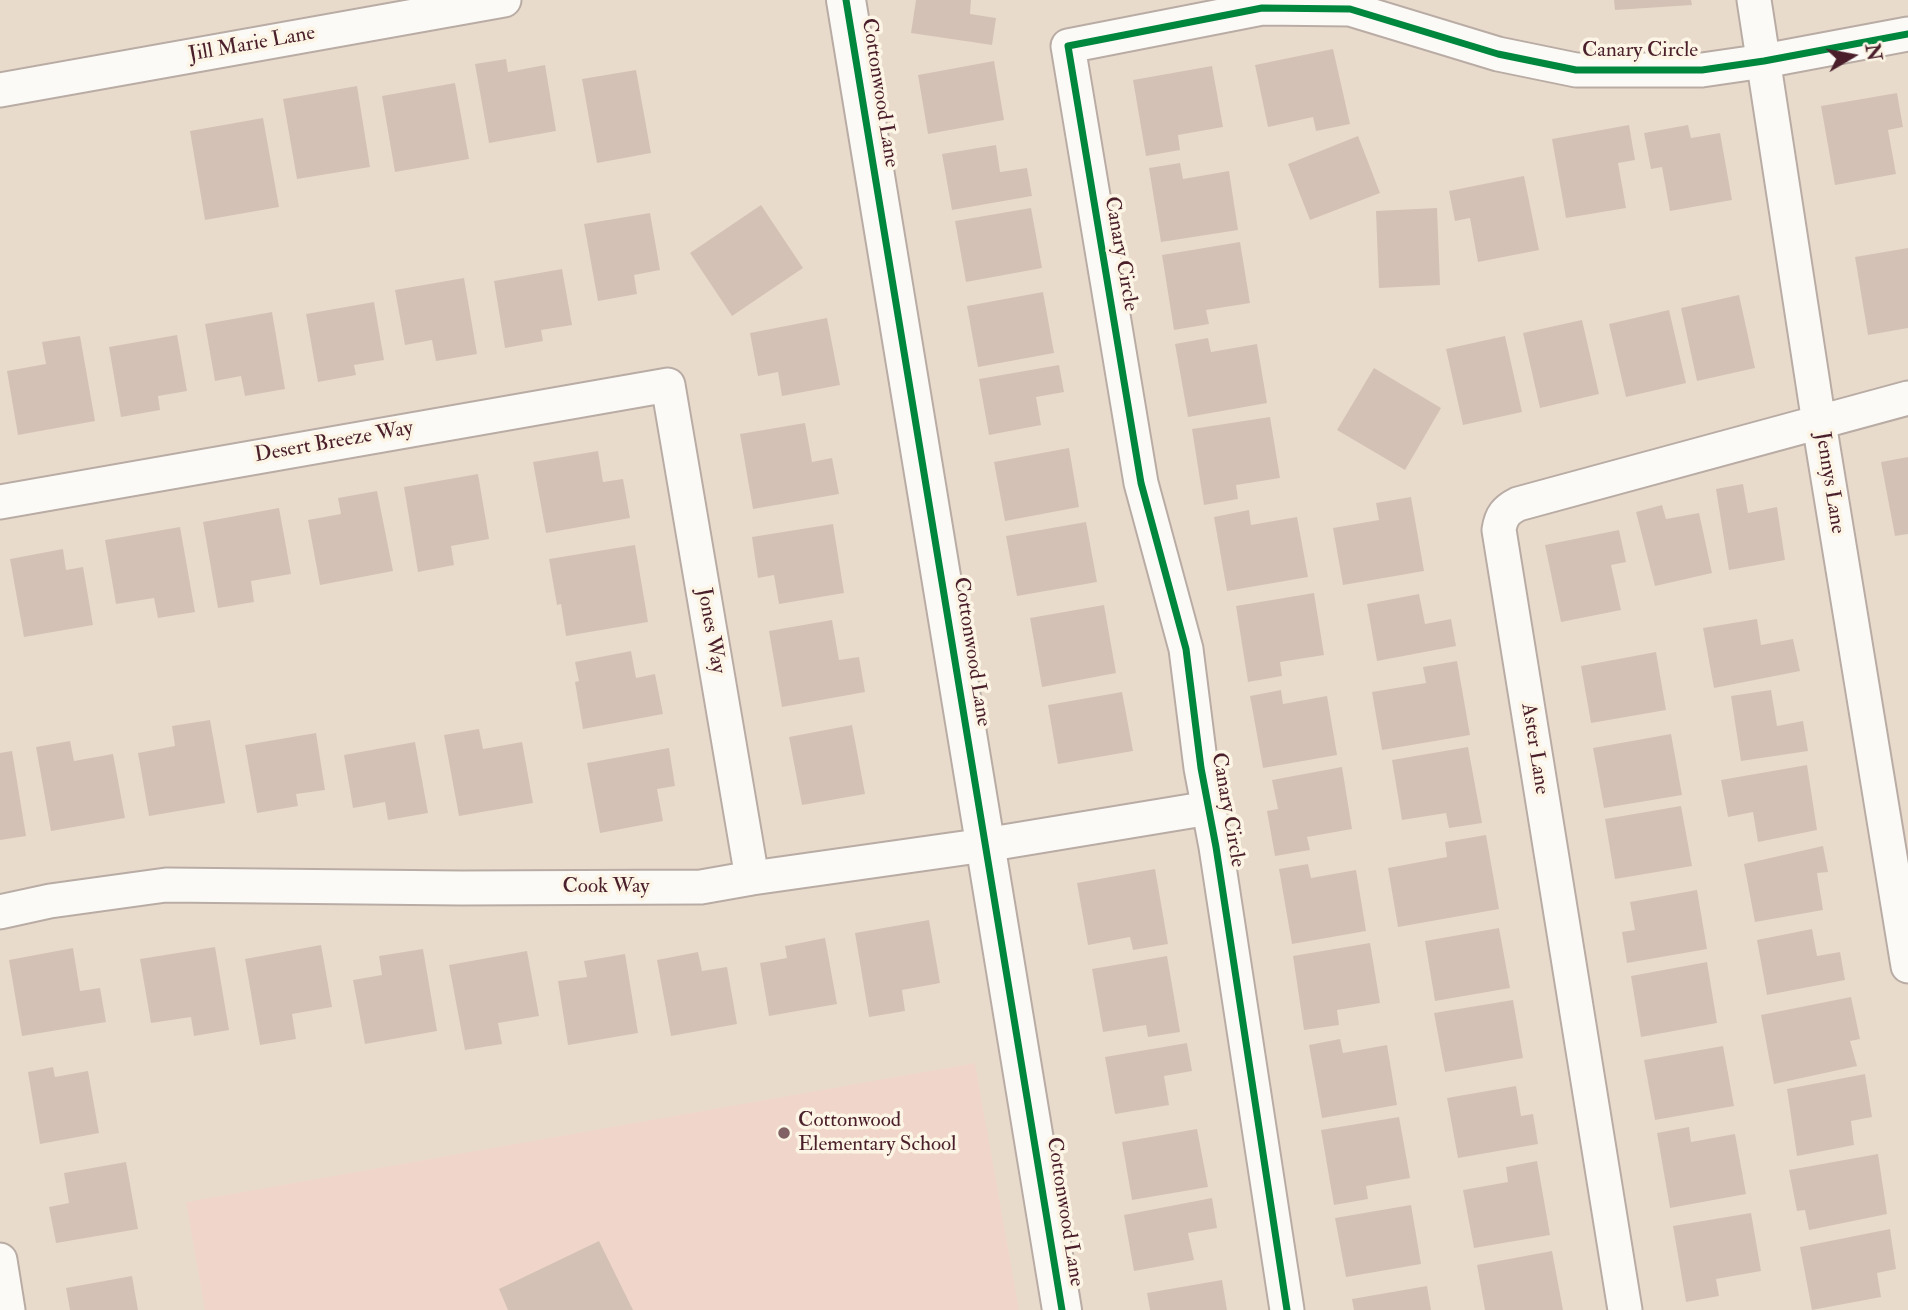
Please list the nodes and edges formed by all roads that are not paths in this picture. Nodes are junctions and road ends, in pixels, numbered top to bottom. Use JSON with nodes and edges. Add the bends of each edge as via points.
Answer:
{"nodes":[{"id":1,"x":503,"y":0,"type":"edge"},
{"id":2,"x":846,"y":0,"type":"edge"},
{"id":3,"x":1754,"y":0,"type":"edge"},
{"id":4,"x":1908,"y":34,"type":"edge"},
{"id":5,"x":1764,"y":61,"type":"junction"},
{"id":6,"x":0,"y":90,"type":"edge"},
{"id":7,"x":667,"y":384,"type":"joint"},
{"id":8,"x":1908,"y":398,"type":"edge"},
{"id":9,"x":1819,"y":423,"type":"junction"},
{"id":10,"x":0,"y":502,"type":"edge"},
{"id":11,"x":1209,"y":808,"type":"junction"},
{"id":12,"x":985,"y":845,"type":"junction"},
{"id":13,"x":752,"y":878,"type":"junction"},
{"id":14,"x":0,"y":912,"type":"edge"},
{"id":15,"x":1908,"y":966,"type":"edge"},
{"id":16,"x":0,"y":1260,"type":"edge"},
{"id":17,"x":8,"y":1310,"type":"edge"},
{"id":18,"x":1062,"y":1310,"type":"edge"},
{"id":19,"x":1287,"y":1310,"type":"edge"},
{"id":20,"x":1625,"y":1310,"type":"edge"}],
"edges":[{"from":1,"to":6,"type":"street","name":"Jill Marie Lane"},
{"from":2,"to":12,"type":"main road","name":"Cottonwood Lane"},
{"from":3,"to":5,"type":"street","name":"Jennys Lane"},
{"from":4,"to":5,"type":"street","name":"Canary Circle"},
{"from":5,"to":9,"type":"street","name":"Jennys Lane"},
{"from":5,"to":11,"type":"street","name":"Canary Circle","via":[[1702,70],[1576,70],[1498,54],[1350,9],[1262,8],[1068,46],[1141,483],[1186,649]]},
{"from":7,"to":10,"type":"street","name":"Desert Breeze Way"},
{"from":7,"to":13,"type":"street","name":"Jones Way"},
{"from":8,"to":9,"type":"street"},
{"from":9,"to":15,"type":"street","name":"Jennys Lane"},
{"from":9,"to":20,"type":"street","name":"Aster Lane","via":[[1518,504],[1504,513],[1500,522]]},
{"from":11,"to":12,"type":"street","name":"Cook Way"},
{"from":11,"to":19,"type":"street","name":"Canary Circle"},
{"from":12,"to":13,"type":"street","name":"Cook Way"},
{"from":12,"to":18,"type":"main road","name":"Cottonwood Lane"},
{"from":13,"to":14,"type":"street","name":"Cook Way","via":[[701,887],[166,886]]},
{"from":16,"to":17,"type":"street"}]}
